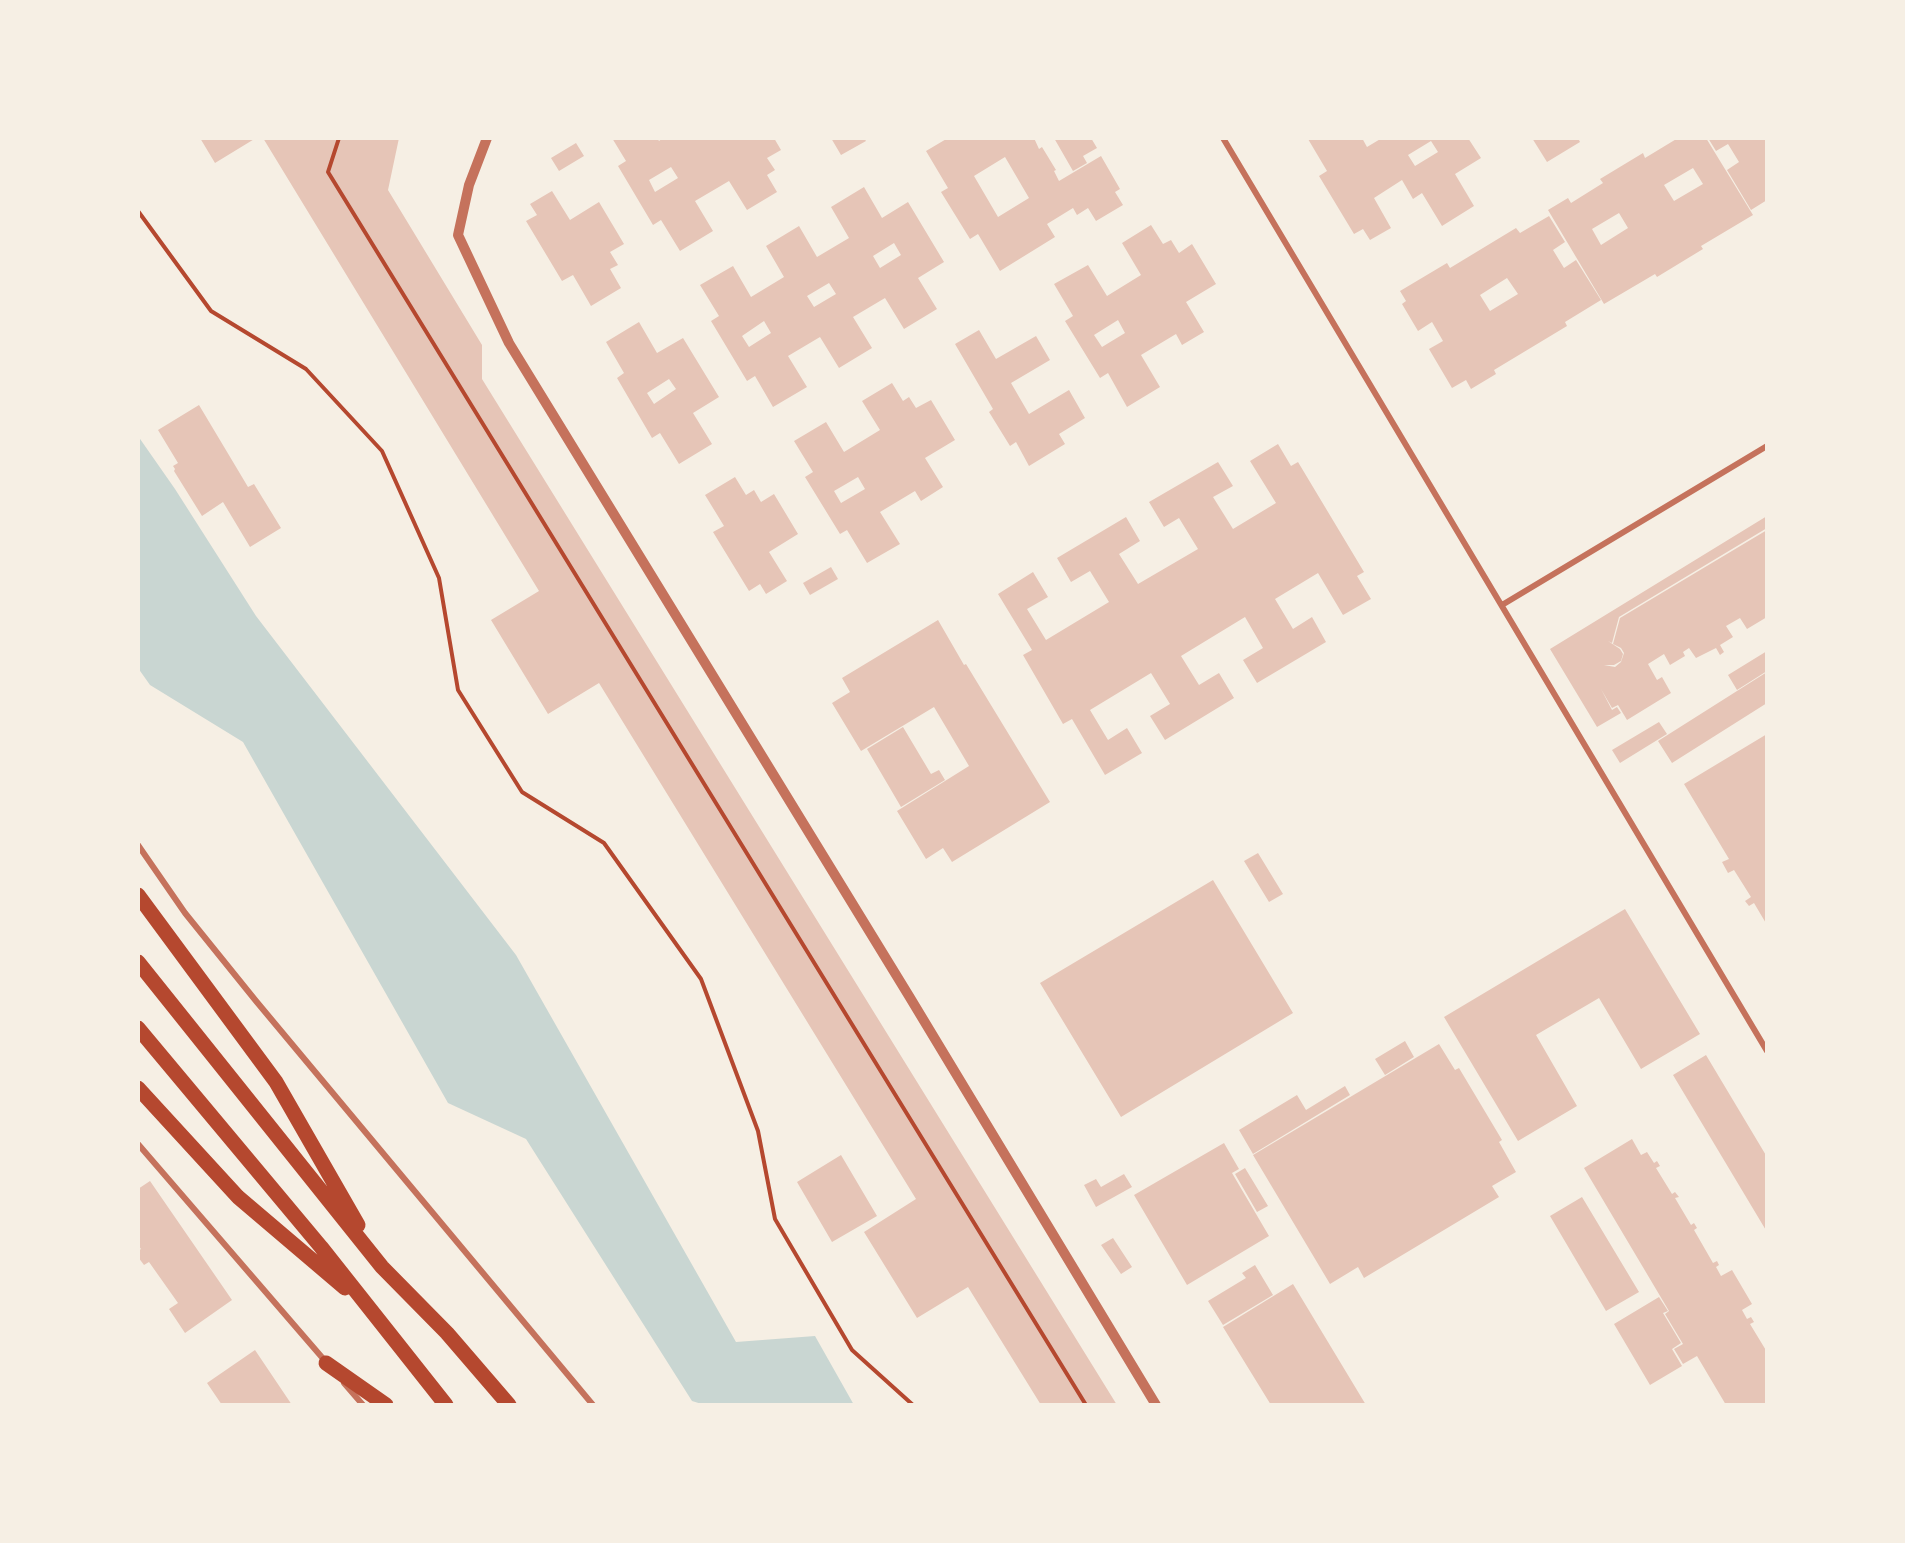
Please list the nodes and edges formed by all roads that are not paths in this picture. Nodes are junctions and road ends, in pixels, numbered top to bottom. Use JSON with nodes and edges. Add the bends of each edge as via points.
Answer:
{"nodes":[{"id":1,"x":487,"y":138,"type":"edge"},
{"id":2,"x":1223,"y":138,"type":"edge"},
{"id":3,"x":1767,"y":446,"type":"edge"},
{"id":4,"x":1502,"y":605,"type":"junction"},
{"id":5,"x":138,"y":845,"type":"edge"},
{"id":6,"x":138,"y":895,"type":"edge"},
{"id":7,"x":138,"y":962,"type":"edge"},
{"id":8,"x":138,"y":1028,"type":"edge"},
{"id":9,"x":1767,"y":1051,"type":"edge"},
{"id":10,"x":138,"y":1088,"type":"edge"},
{"id":11,"x":138,"y":1144,"type":"edge"},
{"id":12,"x":382,"y":1267,"type":"junction"},
{"id":13,"x":370,"y":1309,"type":"junction"},
{"id":14,"x":326,"y":1363,"type":"junction"},
{"id":15,"x":363,"y":1405,"type":"edge"},
{"id":16,"x":386,"y":1405,"type":"edge"},
{"id":17,"x":446,"y":1405,"type":"edge"},
{"id":18,"x":508,"y":1405,"type":"edge"},
{"id":19,"x":594,"y":1405,"type":"edge"},
{"id":20,"x":1156,"y":1405,"type":"edge"}],
"edges":[{"from":1,"to":20,"type":"street","via":[[469,184],[458,235],[510,342]]},
{"from":2,"to":4,"type":"street"},
{"from":3,"to":4,"type":"street"},
{"from":4,"to":9,"type":"street"},
{"from":5,"to":19,"type":"street","via":[[185,913],[256,1001]]},
{"from":6,"to":12,"type":"main road","via":[[276,1082]]},
{"from":7,"to":12,"type":"main road"},
{"from":8,"to":13,"type":"main road"},
{"from":10,"to":13,"type":"main road","via":[[238,1197]]},
{"from":11,"to":14,"type":"street"},
{"from":12,"to":18,"type":"main road","via":[[447,1333]]},
{"from":13,"to":17,"type":"main road"},
{"from":14,"to":15,"type":"street"},
{"from":14,"to":16,"type":"main road"}]}
